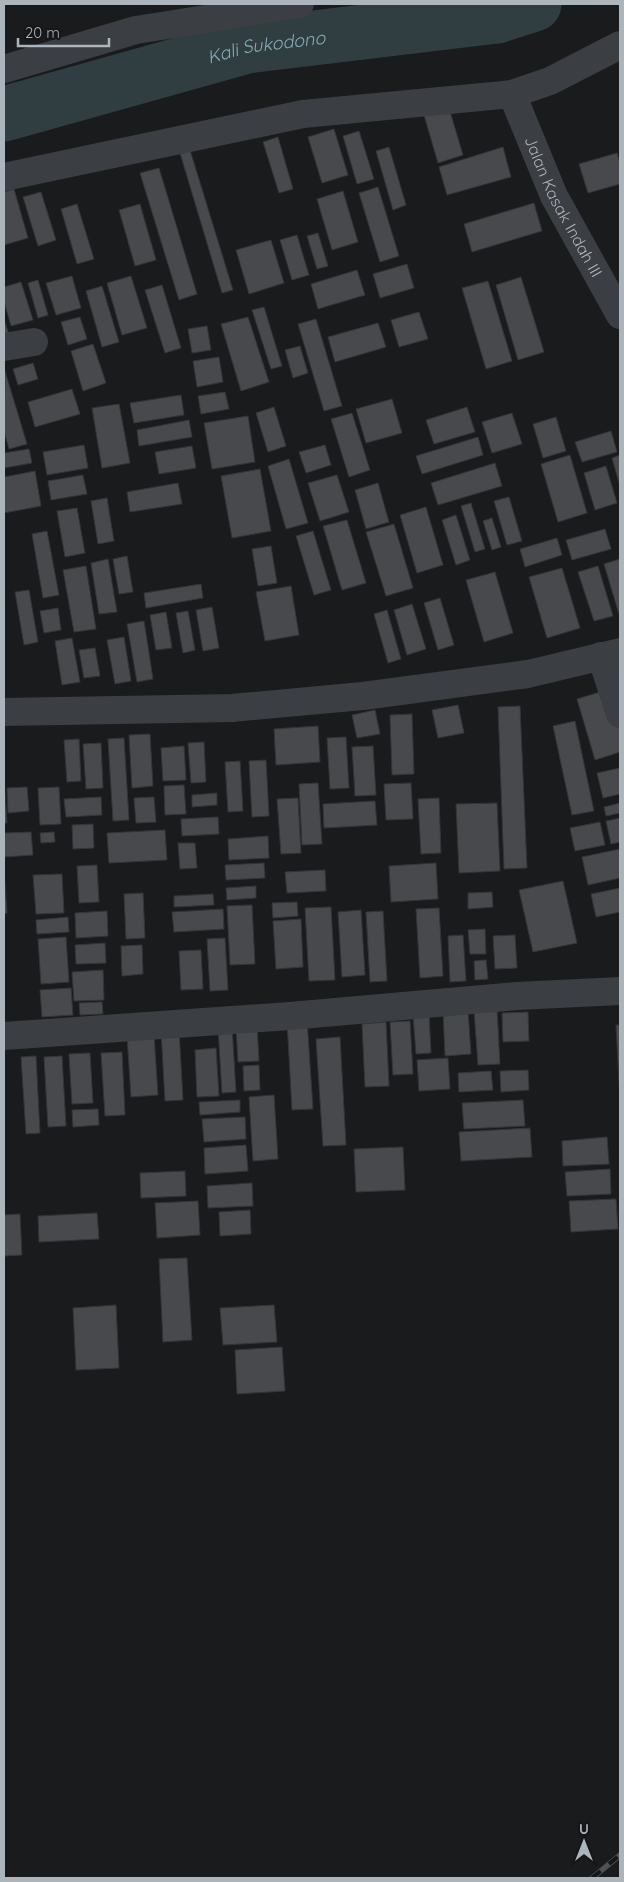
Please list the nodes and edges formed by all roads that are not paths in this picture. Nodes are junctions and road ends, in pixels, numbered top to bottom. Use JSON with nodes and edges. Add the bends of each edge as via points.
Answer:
{"nodes":[{"id":1,"x":300,"y":4,"type":"edge"},
{"id":2,"x":620,"y":45,"type":"edge"},
{"id":3,"x":4,"y":69,"type":"edge"},
{"id":4,"x":512,"y":94,"type":"junction"},
{"id":5,"x":4,"y":178,"type":"edge"},
{"id":6,"x":620,"y":315,"type":"edge"},
{"id":7,"x":34,"y":342,"type":"dead end"},
{"id":8,"x":4,"y":347,"type":"edge"},
{"id":9,"x":610,"y":654,"type":"edge"},
{"id":10,"x":4,"y":712,"type":"edge"},
{"id":11,"x":620,"y":714,"type":"edge"},
{"id":12,"x":620,"y":991,"type":"edge"},
{"id":13,"x":4,"y":1036,"type":"edge"}],
"edges":[{"from":1,"to":3,"type":"street","via":[[136,30]]},
{"from":2,"to":4,"type":"street","via":[[550,81]]},
{"from":4,"to":5,"type":"street","via":[[303,114]]},
{"from":4,"to":6,"type":"street","name":"Jalan Kasak Indah III","via":[[554,196]]},
{"from":7,"to":8,"type":"street"},
{"from":9,"to":10,"type":"street","via":[[528,674],[364,696],[232,708]]},
{"from":9,"to":11,"type":"street"},
{"from":12,"to":13,"type":"street","via":[[517,996]]}]}
